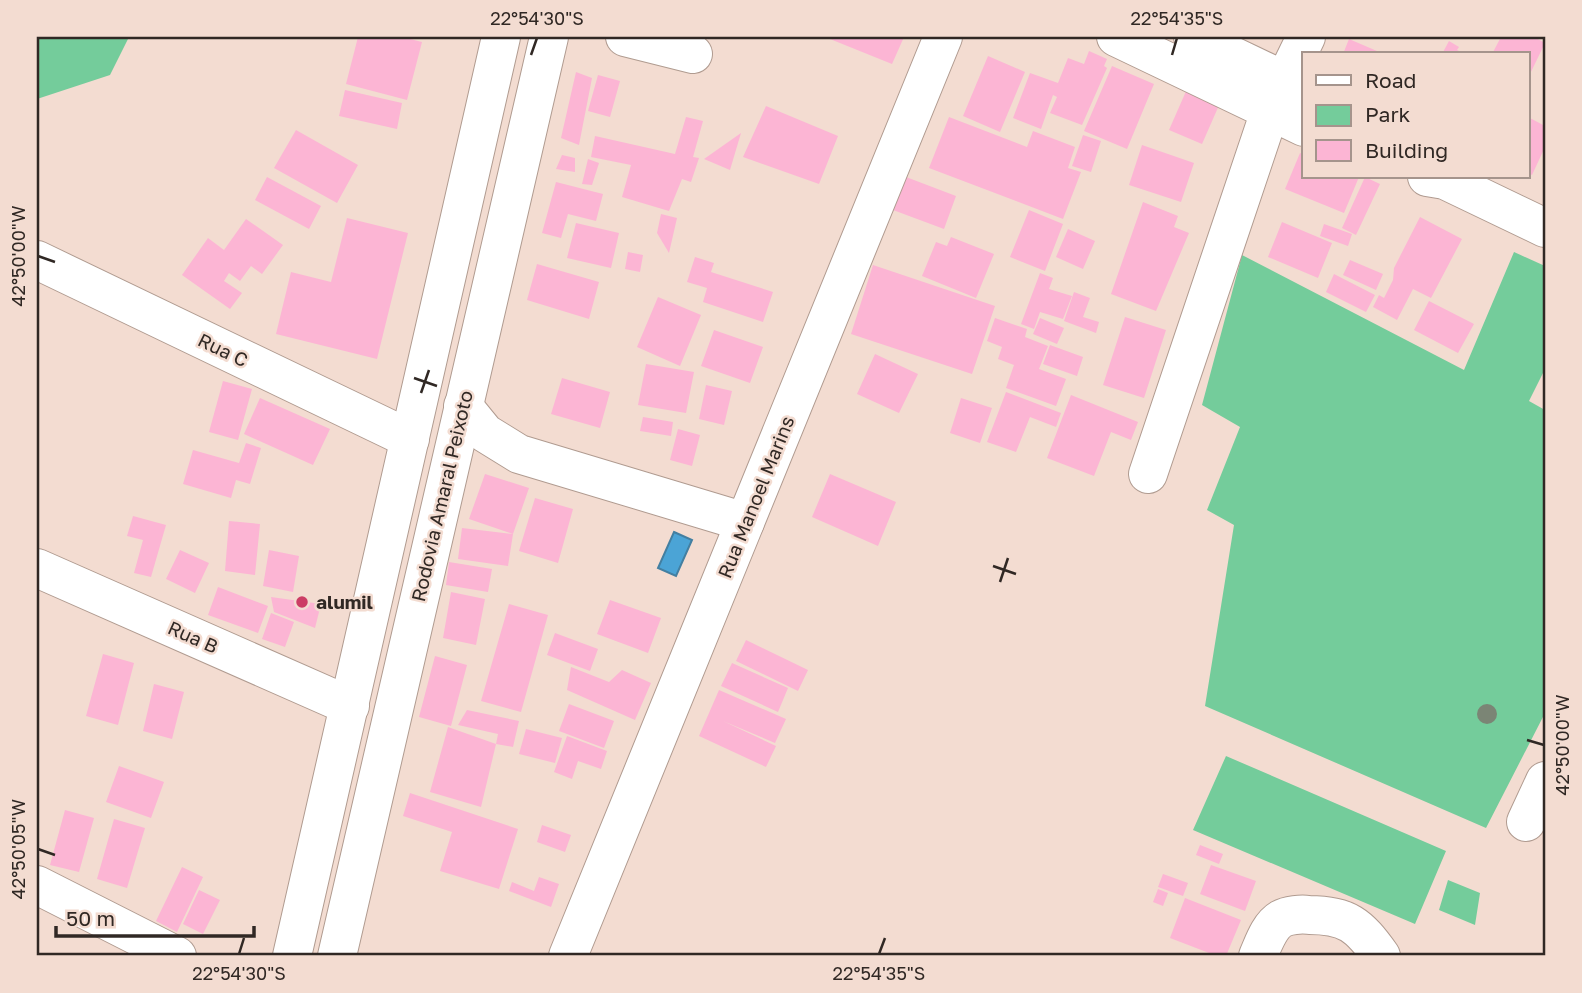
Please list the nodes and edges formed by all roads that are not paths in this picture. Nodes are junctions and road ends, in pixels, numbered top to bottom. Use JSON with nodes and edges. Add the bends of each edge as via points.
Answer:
{"nodes":[{"id":1,"x":501,"y":37,"type":"edge"},
{"id":2,"x":549,"y":37,"type":"edge"},
{"id":3,"x":625,"y":37,"type":"edge"},
{"id":4,"x":943,"y":37,"type":"edge"},
{"id":5,"x":1116,"y":37,"type":"edge"},
{"id":6,"x":1193,"y":37,"type":"edge"},
{"id":7,"x":1307,"y":37,"type":"edge"},
{"id":8,"x":693,"y":54,"type":"dead end"},
{"id":9,"x":1286,"y":94,"type":"edge"},
{"id":10,"x":1302,"y":123,"type":"edge"},
{"id":11,"x":1438,"y":178,"type":"edge"},
{"id":12,"x":1545,"y":228,"type":"edge"},
{"id":13,"x":37,"y":260,"type":"edge"},
{"id":14,"x":463,"y":405,"type":"junction"},
{"id":15,"x":410,"y":439,"type":"junction"},
{"id":16,"x":519,"y":454,"type":"junction"},
{"id":17,"x":447,"y":474,"type":"junction"},
{"id":18,"x":1148,"y":474,"type":"dead end"},
{"id":19,"x":745,"y":522,"type":"junction"},
{"id":20,"x":37,"y":568,"type":"edge"},
{"id":21,"x":350,"y":706,"type":"junction"},
{"id":22,"x":1545,"y":781,"type":"edge"},
{"id":23,"x":1526,"y":822,"type":"dead end"},
{"id":24,"x":37,"y":885,"type":"edge"},
{"id":25,"x":177,"y":956,"type":"edge"},
{"id":26,"x":292,"y":956,"type":"edge"},
{"id":27,"x":337,"y":956,"type":"edge"},
{"id":28,"x":568,"y":956,"type":"edge"},
{"id":29,"x":1258,"y":956,"type":"edge"},
{"id":30,"x":1381,"y":956,"type":"edge"}],
"edges":[{"from":1,"to":15,"type":"main road"},
{"from":2,"to":14,"type":"main road","name":"Rodovia Amaral Peixoto"},
{"from":3,"to":8,"type":"main road"},
{"from":4,"to":19,"type":"main road","name":"Rua Manoel Marins"},
{"from":5,"to":9,"type":"main road"},
{"from":6,"to":9,"type":"main road"},
{"from":7,"to":9,"type":"main road"},
{"from":9,"to":10,"type":"main road"},
{"from":9,"to":18,"type":"main road"},
{"from":11,"to":12,"type":"main road"},
{"from":13,"to":15,"type":"main road","name":"Rua C"},
{"from":14,"to":16,"type":"main road","via":[[485,433]]},
{"from":14,"to":17,"type":"main road","name":"Rodovia Amaral Peixoto"},
{"from":15,"to":21,"type":"main road"},
{"from":16,"to":17,"type":"main road","via":[[481,458]]},
{"from":16,"to":19,"type":"main road"},
{"from":17,"to":27,"type":"main road","name":"Rodovia Amaral Peixoto"},
{"from":19,"to":28,"type":"main road","name":"Rua Manoel Marins"},
{"from":20,"to":21,"type":"main road","name":"Rua B"},
{"from":21,"to":26,"type":"main road"},
{"from":22,"to":23,"type":"main road"},
{"from":24,"to":25,"type":"main road"},
{"from":29,"to":30,"type":"main road","via":[[1281,919],[1314,915],[1348,920],[1366,934]]}]}
